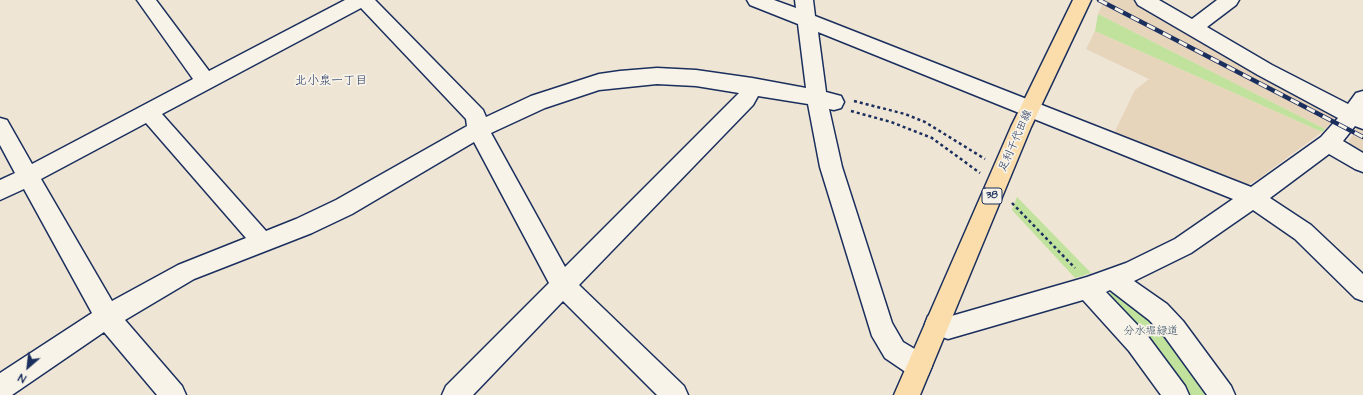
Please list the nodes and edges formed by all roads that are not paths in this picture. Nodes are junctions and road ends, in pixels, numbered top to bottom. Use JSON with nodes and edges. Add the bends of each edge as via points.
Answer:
{"nodes":[{"id":1,"x":146,"y":0,"type":"edge"},
{"id":2,"x":360,"y":0,"type":"edge"},
{"id":3,"x":364,"y":0,"type":"edge"},
{"id":4,"x":756,"y":0,"type":"edge"},
{"id":5,"x":804,"y":0,"type":"edge"},
{"id":6,"x":1082,"y":0,"type":"edge"},
{"id":7,"x":1144,"y":0,"type":"edge"},
{"id":8,"x":1230,"y":0,"type":"edge"},
{"id":9,"x":807,"y":20,"type":"junction"},
{"id":10,"x":1193,"y":28,"type":"junction"},
{"id":11,"x":206,"y":82,"type":"junction"},
{"id":12,"x":752,"y":86,"type":"junction"},
{"id":13,"x":825,"y":100,"type":"junction"},
{"id":14,"x":1030,"y":110,"type":"junction"},
{"id":15,"x":148,"y":112,"type":"junction"},
{"id":16,"x":1359,"y":112,"type":"edge"},
{"id":17,"x":0,"y":126,"type":"edge"},
{"id":18,"x":478,"y":130,"type":"junction"},
{"id":19,"x":1328,"y":143,"type":"junction"},
{"id":20,"x":1363,"y":163,"type":"edge"},
{"id":21,"x":29,"y":176,"type":"junction"},
{"id":22,"x":0,"y":191,"type":"edge"},
{"id":23,"x":1253,"y":198,"type":"junction"},
{"id":24,"x":260,"y":242,"type":"junction"},
{"id":25,"x":1354,"y":274,"type":"edge"},
{"id":26,"x":1082,"y":279,"type":"junction"},
{"id":27,"x":1113,"y":279,"type":"junction"},
{"id":28,"x":563,"y":285,"type":"junction"},
{"id":29,"x":1363,"y":290,"type":"edge"},
{"id":30,"x":108,"y":318,"type":"junction"},
{"id":31,"x":937,"y":324,"type":"junction"},
{"id":32,"x":919,"y":366,"type":"junction"},
{"id":33,"x":0,"y":388,"type":"edge"},
{"id":34,"x":173,"y":395,"type":"edge"},
{"id":35,"x":455,"y":395,"type":"edge"},
{"id":36,"x":675,"y":395,"type":"edge"},
{"id":37,"x":907,"y":395,"type":"edge"},
{"id":38,"x":1176,"y":395,"type":"edge"},
{"id":39,"x":1222,"y":395,"type":"edge"}],
"edges":[{"from":1,"to":11,"type":"street"},
{"from":2,"to":11,"type":"street"},
{"from":3,"to":18,"type":"street","via":[[476,116]]},
{"from":4,"to":9,"type":"street"},
{"from":5,"to":9,"type":"street"},
{"from":6,"to":14,"type":"main road","name":"足利千代田線","number":"38"},
{"from":7,"to":10,"type":"street"},
{"from":8,"to":10,"type":"street"},
{"from":9,"to":13,"type":"street"},
{"from":9,"to":14,"type":"street"},
{"from":10,"to":16,"type":"street","via":[[1265,70]]},
{"from":11,"to":15,"type":"street"},
{"from":12,"to":13,"type":"street"},
{"from":12,"to":18,"type":"street","via":[[696,78],[620,78],[599,82],[538,102]]},
{"from":12,"to":28,"type":"street","via":[[746,99]]},
{"from":13,"to":32,"type":"street","via":[[831,167],[881,328],[894,350]]},
{"from":14,"to":23,"type":"street"},
{"from":14,"to":31,"type":"main road","name":"足利千代田線","number":"38"},
{"from":15,"to":21,"type":"street"},
{"from":15,"to":24,"type":"street","via":[[256,234]]},
{"from":16,"to":19,"type":"street"},
{"from":17,"to":21,"type":"street"},
{"from":18,"to":24,"type":"street","via":[[344,207],[304,226]]},
{"from":18,"to":28,"type":"street"},
{"from":19,"to":20,"type":"street"},
{"from":19,"to":23,"type":"street"},
{"from":21,"to":22,"type":"street"},
{"from":21,"to":30,"type":"street"},
{"from":23,"to":25,"type":"street","via":[[1303,232]]},
{"from":23,"to":27,"type":"street","via":[[1183,246]]},
{"from":24,"to":30,"type":"street","via":[[186,272]]},
{"from":25,"to":29,"type":"street"},
{"from":26,"to":27,"type":"street"},
{"from":26,"to":31,"type":"street","via":[[948,328]]},
{"from":26,"to":38,"type":"street","via":[[1138,344]]},
{"from":27,"to":39,"type":"street","via":[[1158,312],[1174,329]]},
{"from":28,"to":35,"type":"street"},
{"from":28,"to":36,"type":"street"},
{"from":30,"to":33,"type":"street"},
{"from":30,"to":34,"type":"street"},
{"from":31,"to":32,"type":"main road","name":"足利千代田線","number":"38"},
{"from":32,"to":37,"type":"main road","name":"足利千代田線","number":"38"}]}
